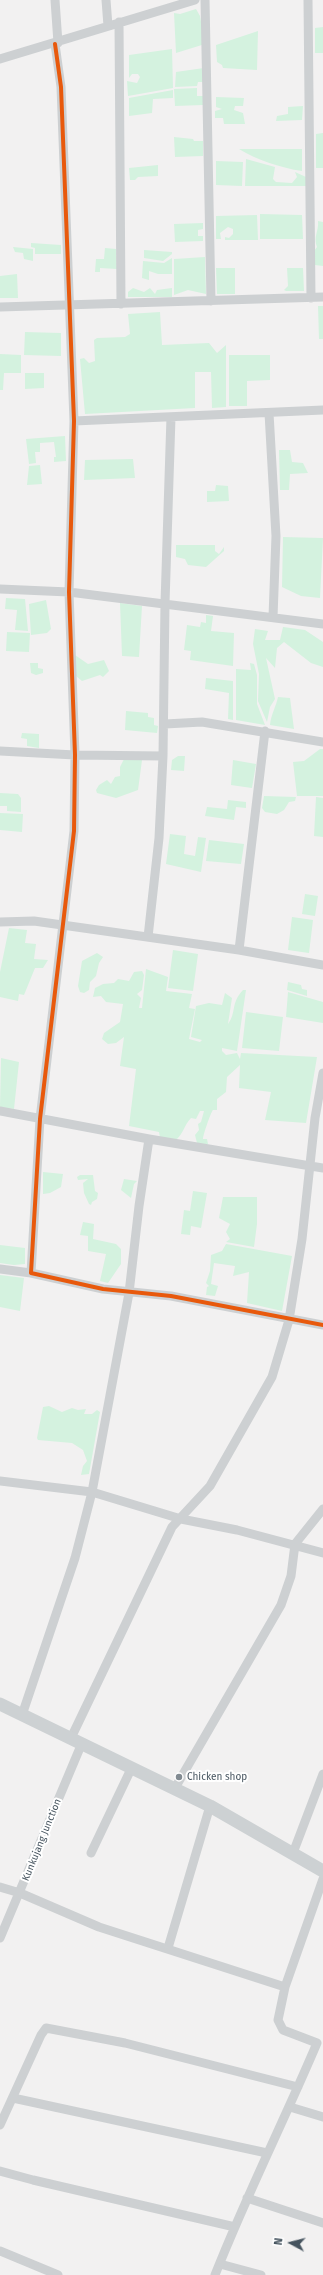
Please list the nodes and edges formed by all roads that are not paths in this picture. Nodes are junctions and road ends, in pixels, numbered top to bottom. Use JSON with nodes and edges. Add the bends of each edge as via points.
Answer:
{"nodes":[{"id":1,"x":55,"y":0,"type":"edge"},
{"id":2,"x":106,"y":0,"type":"edge"},
{"id":3,"x":195,"y":0,"type":"edge"},
{"id":4,"x":205,"y":0,"type":"edge"},
{"id":5,"x":308,"y":0,"type":"edge"},
{"id":6,"x":183,"y":1,"type":"edge"},
{"id":7,"x":119,"y":22,"type":"junction"},
{"id":8,"x":108,"y":26,"type":"junction"},
{"id":9,"x":57,"y":43,"type":"junction"},
{"id":10,"x":0,"y":59,"type":"edge"},
{"id":11,"x":323,"y":297,"type":"edge"},
{"id":12,"x":311,"y":298,"type":"junction"},
{"id":13,"x":211,"y":301,"type":"junction"},
{"id":14,"x":122,"y":304,"type":"junction"},
{"id":15,"x":70,"y":305,"type":"junction"},
{"id":16,"x":0,"y":307,"type":"edge"},
{"id":17,"x":323,"y":410,"type":"edge"},
{"id":18,"x":269,"y":413,"type":"junction"},
{"id":19,"x":171,"y":417,"type":"junction"},
{"id":20,"x":74,"y":422,"type":"junction"},
{"id":21,"x":0,"y":589,"type":"edge"},
{"id":22,"x":69,"y":592,"type":"junction"},
{"id":23,"x":165,"y":603,"type":"junction"},
{"id":24,"x":273,"y":617,"type":"junction"},
{"id":25,"x":323,"y":624,"type":"edge"},
{"id":26,"x":164,"y":724,"type":"junction"},
{"id":27,"x":265,"y":731,"type":"junction"},
{"id":28,"x":323,"y":742,"type":"edge"},
{"id":29,"x":0,"y":751,"type":"edge"},
{"id":30,"x":75,"y":755,"type":"junction"},
{"id":31,"x":163,"y":756,"type":"junction"},
{"id":32,"x":0,"y":922,"type":"edge"},
{"id":33,"x":63,"y":926,"type":"junction"},
{"id":34,"x":148,"y":937,"type":"junction"},
{"id":35,"x":239,"y":950,"type":"junction"},
{"id":36,"x":323,"y":965,"type":"edge"},
{"id":37,"x":323,"y":1073,"type":"edge"},
{"id":38,"x":0,"y":1111,"type":"edge"},
{"id":39,"x":40,"y":1119,"type":"junction"},
{"id":40,"x":149,"y":1139,"type":"junction"},
{"id":41,"x":310,"y":1166,"type":"junction"},
{"id":42,"x":323,"y":1168,"type":"edge"},
{"id":43,"x":0,"y":1269,"type":"edge"},
{"id":44,"x":31,"y":1273,"type":"junction"},
{"id":45,"x":129,"y":1293,"type":"junction"},
{"id":46,"x":289,"y":1320,"type":"junction"},
{"id":47,"x":323,"y":1325,"type":"edge"},
{"id":48,"x":0,"y":1481,"type":"edge"},
{"id":49,"x":92,"y":1492,"type":"junction"},
{"id":50,"x":323,"y":1509,"type":"edge"},
{"id":51,"x":181,"y":1519,"type":"junction"},
{"id":52,"x":295,"y":1544,"type":"junction"},
{"id":53,"x":323,"y":1552,"type":"edge"},
{"id":54,"x":0,"y":1704,"type":"edge"},
{"id":55,"x":22,"y":1715,"type":"junction"},
{"id":56,"x":77,"y":1740,"type":"junction"},
{"id":57,"x":132,"y":1767,"type":"junction"},
{"id":58,"x":323,"y":1774,"type":"edge"},
{"id":59,"x":175,"y":1788,"type":"junction"},
{"id":60,"x":210,"y":1806,"type":"junction"},
{"id":61,"x":91,"y":1852,"type":"dead end"},
{"id":62,"x":293,"y":1852,"type":"junction"},
{"id":63,"x":323,"y":1871,"type":"edge"},
{"id":64,"x":323,"y":1880,"type":"edge"},
{"id":65,"x":0,"y":1887,"type":"edge"},
{"id":66,"x":20,"y":1893,"type":"junction"},
{"id":67,"x":0,"y":1938,"type":"edge"},
{"id":68,"x":168,"y":1948,"type":"junction"},
{"id":69,"x":285,"y":1987,"type":"junction"},
{"id":70,"x":320,"y":2044,"type":"edge"},
{"id":71,"x":298,"y":2087,"type":"junction"},
{"id":72,"x":13,"y":2098,"type":"junction"},
{"id":73,"x":290,"y":2107,"type":"junction"},
{"id":74,"x":323,"y":2117,"type":"edge"},
{"id":75,"x":0,"y":2124,"type":"edge"},
{"id":76,"x":267,"y":2153,"type":"junction"},
{"id":77,"x":0,"y":2171,"type":"edge"},
{"id":78,"x":248,"y":2198,"type":"junction"},
{"id":79,"x":323,"y":2223,"type":"edge"},
{"id":80,"x":235,"y":2227,"type":"junction"},
{"id":81,"x":0,"y":2251,"type":"edge"},
{"id":82,"x":220,"y":2264,"type":"junction"},
{"id":83,"x":58,"y":2275,"type":"edge"},
{"id":84,"x":215,"y":2275,"type":"edge"},
{"id":85,"x":261,"y":2275,"type":"edge"}],
"edges":[{"from":1,"to":9,"type":"street"},
{"from":2,"to":8,"type":"street"},
{"from":3,"to":6,"type":"street"},
{"from":4,"to":13,"type":"street"},
{"from":5,"to":12,"type":"street"},
{"from":6,"to":7,"type":"street"},
{"from":7,"to":8,"type":"street"},
{"from":7,"to":14,"type":"street"},
{"from":8,"to":9,"type":"street"},
{"from":9,"to":10,"type":"street"},
{"from":9,"to":15,"type":"street"},
{"from":11,"to":12,"type":"street"},
{"from":12,"to":13,"type":"street"},
{"from":13,"to":14,"type":"street"},
{"from":14,"to":15,"type":"street"},
{"from":15,"to":16,"type":"street"},
{"from":15,"to":20,"type":"street"},
{"from":17,"to":18,"type":"street"},
{"from":18,"to":19,"type":"street"},
{"from":18,"to":24,"type":"street","via":[[276,536]]},
{"from":19,"to":20,"type":"street"},
{"from":19,"to":23,"type":"street"},
{"from":20,"to":22,"type":"street"},
{"from":21,"to":22,"type":"street"},
{"from":22,"to":23,"type":"street"},
{"from":22,"to":30,"type":"street"},
{"from":23,"to":24,"type":"street"},
{"from":23,"to":26,"type":"street"},
{"from":24,"to":25,"type":"street"},
{"from":26,"to":27,"type":"street","via":[[202,722]]},
{"from":26,"to":31,"type":"street"},
{"from":27,"to":28,"type":"street"},
{"from":27,"to":35,"type":"street"},
{"from":29,"to":30,"type":"street"},
{"from":30,"to":31,"type":"street"},
{"from":30,"to":33,"type":"street","via":[[74,831]]},
{"from":31,"to":34,"type":"street","via":[[159,838]]},
{"from":32,"to":33,"type":"street","via":[[34,921]]},
{"from":33,"to":34,"type":"street"},
{"from":33,"to":39,"type":"street"},
{"from":34,"to":35,"type":"street"},
{"from":35,"to":36,"type":"street"},
{"from":37,"to":41,"type":"street","name":"Kunkujang Junction"},
{"from":38,"to":39,"type":"street"},
{"from":39,"to":40,"type":"street"},
{"from":39,"to":44,"type":"street"},
{"from":40,"to":41,"type":"street"},
{"from":40,"to":45,"type":"street"},
{"from":41,"to":42,"type":"street"},
{"from":41,"to":46,"type":"street","name":"Kunkujang Junction"},
{"from":43,"to":44,"type":"street"},
{"from":44,"to":45,"type":"street"},
{"from":45,"to":46,"type":"street","via":[[171,1296]]},
{"from":45,"to":49,"type":"street"},
{"from":46,"to":47,"type":"street"},
{"from":46,"to":51,"type":"street","name":"Kunkujang Junction","via":[[272,1377],[210,1486]]},
{"from":48,"to":49,"type":"street"},
{"from":49,"to":51,"type":"street"},
{"from":49,"to":55,"type":"street","via":[[75,1558]]},
{"from":50,"to":52,"type":"street"},
{"from":51,"to":52,"type":"street"},
{"from":51,"to":56,"type":"street","name":"Kunkujang Junction","via":[[172,1527]]},
{"from":52,"to":53,"type":"street"},
{"from":52,"to":59,"type":"street","via":[[292,1576],[281,1606]]},
{"from":54,"to":55,"type":"street"},
{"from":55,"to":56,"type":"street"},
{"from":56,"to":57,"type":"street"},
{"from":56,"to":66,"type":"street","name":"Kunkujang Junction"},
{"from":57,"to":59,"type":"street"},
{"from":57,"to":61,"type":"street"},
{"from":58,"to":62,"type":"street"},
{"from":59,"to":60,"type":"street"},
{"from":60,"to":62,"type":"street"},
{"from":60,"to":68,"type":"street"},
{"from":62,"to":63,"type":"street"},
{"from":64,"to":69,"type":"street"},
{"from":65,"to":66,"type":"street"},
{"from":66,"to":67,"type":"street","name":"Kunkujang Junction"},
{"from":66,"to":68,"type":"street","via":[[99,1927]]},
{"from":68,"to":69,"type":"street"},
{"from":69,"to":70,"type":"street","via":[[278,2020],[283,2030]]},
{"from":70,"to":71,"type":"street"},
{"from":71,"to":72,"type":"street","via":[[125,2043],[46,2028]]},
{"from":71,"to":73,"type":"street"},
{"from":72,"to":75,"type":"street"},
{"from":72,"to":76,"type":"street"},
{"from":73,"to":74,"type":"street"},
{"from":73,"to":76,"type":"street"},
{"from":76,"to":78,"type":"street"},
{"from":77,"to":80,"type":"street"},
{"from":78,"to":79,"type":"street"},
{"from":78,"to":80,"type":"street"},
{"from":80,"to":82,"type":"street"},
{"from":81,"to":83,"type":"street"},
{"from":82,"to":84,"type":"street"},
{"from":82,"to":85,"type":"street"}]}
